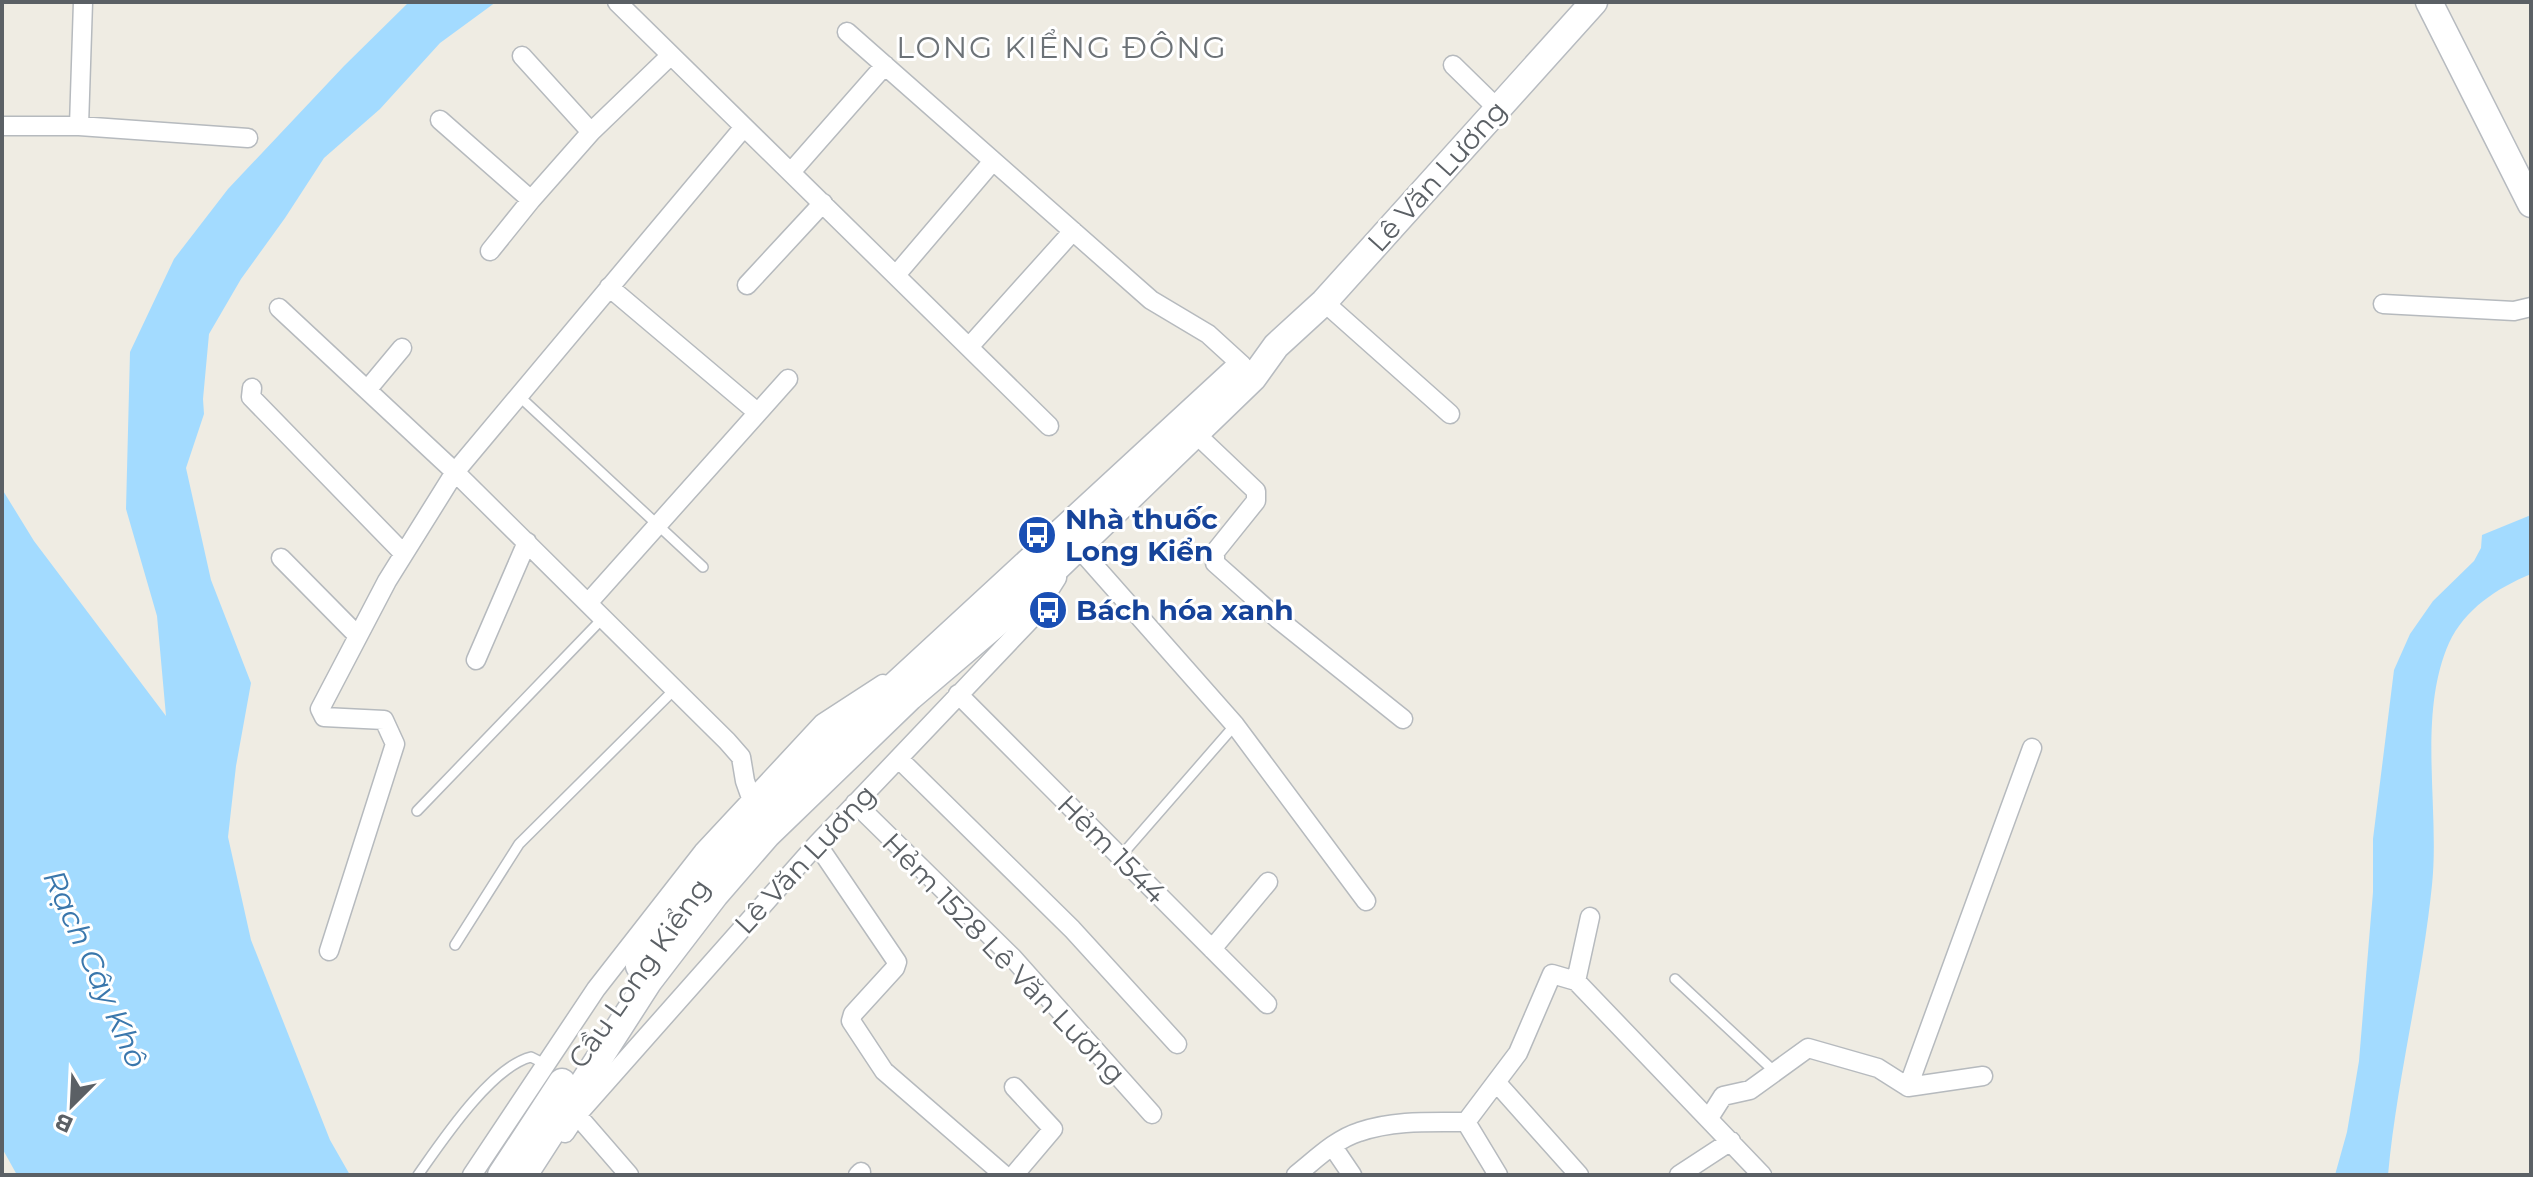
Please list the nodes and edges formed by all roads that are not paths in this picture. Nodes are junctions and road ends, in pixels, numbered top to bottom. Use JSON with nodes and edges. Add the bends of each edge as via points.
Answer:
{"nodes":[{"id":1,"x":83,"y":2,"type":"edge"},
{"id":2,"x":617,"y":2,"type":"edge"},
{"id":3,"x":1594,"y":2,"type":"edge"},
{"id":4,"x":2429,"y":2,"type":"edge"},
{"id":5,"x":847,"y":32,"type":"dead end"},
{"id":6,"x":522,"y":56,"type":"dead end"},
{"id":7,"x":670,"y":56,"type":"junction"},
{"id":8,"x":885,"y":65,"type":"junction"},
{"id":9,"x":1456,"y":68,"type":"dead end"},
{"id":10,"x":1495,"y":106,"type":"junction"},
{"id":11,"x":440,"y":120,"type":"dead end"},
{"id":12,"x":2,"y":126,"type":"edge"},
{"id":13,"x":79,"y":126,"type":"junction"},
{"id":14,"x":744,"y":127,"type":"junction"},
{"id":15,"x":591,"y":132,"type":"junction"},
{"id":16,"x":248,"y":138,"type":"dead end"},
{"id":17,"x":993,"y":161,"type":"junction"},
{"id":18,"x":791,"y":172,"type":"junction"},
{"id":19,"x":531,"y":200,"type":"junction"},
{"id":20,"x":823,"y":203,"type":"junction"},
{"id":21,"x":2531,"y":204,"type":"edge"},
{"id":22,"x":1073,"y":231,"type":"junction"},
{"id":23,"x":490,"y":251,"type":"dead end"},
{"id":24,"x":896,"y":275,"type":"junction"},
{"id":25,"x":747,"y":285,"type":"dead end"},
{"id":26,"x":609,"y":287,"type":"junction"},
{"id":27,"x":1324,"y":302,"type":"junction"},
{"id":28,"x":2383,"y":304,"type":"dead end"},
{"id":29,"x":2531,"y":307,"type":"edge"},
{"id":30,"x":279,"y":308,"type":"dead end"},
{"id":31,"x":1276,"y":346,"type":"junction"},
{"id":32,"x":969,"y":347,"type":"junction"},
{"id":33,"x":402,"y":348,"type":"dead end"},
{"id":34,"x":1242,"y":365,"type":"junction"},
{"id":35,"x":788,"y":379,"type":"dead end"},
{"id":36,"x":252,"y":388,"type":"dead end"},
{"id":37,"x":367,"y":390,"type":"junction"},
{"id":38,"x":520,"y":397,"type":"junction"},
{"id":39,"x":757,"y":412,"type":"junction"},
{"id":40,"x":1450,"y":414,"type":"dead end"},
{"id":41,"x":1049,"y":426,"type":"dead end"},
{"id":42,"x":1196,"y":434,"type":"junction"},
{"id":43,"x":455,"y":472,"type":"junction"},
{"id":44,"x":657,"y":524,"type":"junction"},
{"id":45,"x":527,"y":542,"type":"junction"},
{"id":46,"x":1077,"y":546,"type":"junction"},
{"id":47,"x":404,"y":554,"type":"junction"},
{"id":48,"x":281,"y":558,"type":"dead end"},
{"id":49,"x":703,"y":567,"type":"dead end"},
{"id":50,"x":588,"y":603,"type":"junction"},
{"id":51,"x":603,"y":618,"type":"junction"},
{"id":52,"x":358,"y":636,"type":"junction"},
{"id":53,"x":922,"y":658,"type":"junction"},
{"id":54,"x":476,"y":660,"type":"dead end"},
{"id":55,"x":675,"y":689,"type":"junction"},
{"id":56,"x":958,"y":694,"type":"junction"},
{"id":57,"x":1403,"y":719,"type":"dead end"},
{"id":58,"x":1235,"y":725,"type":"junction"},
{"id":59,"x":2032,"y":748,"type":"dead end"},
{"id":60,"x":899,"y":759,"type":"junction"},
{"id":61,"x":799,"y":788,"type":"junction"},
{"id":62,"x":751,"y":798,"type":"junction"},
{"id":63,"x":855,"y":803,"type":"junction"},
{"id":64,"x":417,"y":811,"type":"dead end"},
{"id":65,"x":817,"y":844,"type":"junction"},
{"id":66,"x":1120,"y":857,"type":"junction"},
{"id":67,"x":1268,"y":882,"type":"dead end"},
{"id":68,"x":1366,"y":901,"type":"dead end"},
{"id":69,"x":1590,"y":917,"type":"dead end"},
{"id":70,"x":455,"y":945,"type":"dead end"},
{"id":71,"x":1212,"y":949,"type":"junction"},
{"id":72,"x":329,"y":951,"type":"dead end"},
{"id":73,"x":1675,"y":979,"type":"dead end"},
{"id":74,"x":1576,"y":981,"type":"junction"},
{"id":75,"x":1267,"y":1004,"type":"dead end"},
{"id":76,"x":1177,"y":1044,"type":"dead end"},
{"id":77,"x":545,"y":1064,"type":"junction"},
{"id":78,"x":1775,"y":1072,"type":"junction"},
{"id":79,"x":1983,"y":1076,"type":"dead end"},
{"id":80,"x":1496,"y":1082,"type":"junction"},
{"id":81,"x":1014,"y":1087,"type":"dead end"},
{"id":82,"x":1908,"y":1087,"type":"junction"},
{"id":83,"x":1152,"y":1114,"type":"dead end"},
{"id":84,"x":577,"y":1115,"type":"junction"},
{"id":85,"x":1709,"y":1118,"type":"junction"},
{"id":86,"x":1466,"y":1122,"type":"junction"},
{"id":87,"x":1731,"y":1141,"type":"junction"},
{"id":88,"x":1333,"y":1147,"type":"junction"},
{"id":89,"x":418,"y":1175,"type":"edge"},
{"id":90,"x":472,"y":1175,"type":"edge"},
{"id":91,"x":501,"y":1175,"type":"edge"},
{"id":92,"x":524,"y":1175,"type":"edge"},
{"id":93,"x":537,"y":1175,"type":"edge"},
{"id":94,"x":629,"y":1175,"type":"edge"},
{"id":95,"x":1004,"y":1175,"type":"edge"},
{"id":96,"x":1014,"y":1175,"type":"edge"},
{"id":97,"x":1296,"y":1175,"type":"edge"},
{"id":98,"x":1352,"y":1175,"type":"edge"},
{"id":99,"x":1498,"y":1175,"type":"edge"},
{"id":100,"x":1579,"y":1175,"type":"edge"},
{"id":101,"x":1679,"y":1175,"type":"edge"},
{"id":102,"x":1762,"y":1175,"type":"edge"}],
"edges":[{"from":1,"to":13,"type":"street"},
{"from":2,"to":7,"type":"street"},
{"from":3,"to":10,"type":"main road","name":"Lê Văn Lương"},
{"from":4,"to":21,"type":"main road"},
{"from":5,"to":8,"type":"street"},
{"from":6,"to":15,"type":"street"},
{"from":7,"to":14,"type":"street"},
{"from":7,"to":15,"type":"street"},
{"from":8,"to":17,"type":"street"},
{"from":8,"to":18,"type":"street"},
{"from":9,"to":10,"type":"street"},
{"from":10,"to":27,"type":"main road","name":"Lê Văn Lương"},
{"from":11,"to":19,"type":"street"},
{"from":12,"to":13,"type":"street"},
{"from":13,"to":16,"type":"street"},
{"from":14,"to":18,"type":"street"},
{"from":14,"to":26,"type":"street"},
{"from":15,"to":19,"type":"street"},
{"from":17,"to":22,"type":"street"},
{"from":17,"to":24,"type":"street"},
{"from":18,"to":20,"type":"street"},
{"from":19,"to":23,"type":"street"},
{"from":20,"to":24,"type":"street"},
{"from":20,"to":25,"type":"street"},
{"from":22,"to":32,"type":"street"},
{"from":22,"to":34,"type":"street","via":[[1151,300],[1208,334]]},
{"from":24,"to":32,"type":"street"},
{"from":26,"to":38,"type":"street"},
{"from":26,"to":39,"type":"street"},
{"from":27,"to":31,"type":"main road","name":"Lê Văn Lương"},
{"from":27,"to":40,"type":"street"},
{"from":28,"to":29,"type":"street","via":[[2514,311]]},
{"from":30,"to":37,"type":"street"},
{"from":31,"to":34,"type":"main road","name":"Lê Văn Lương"},
{"from":31,"to":42,"type":"main road","name":"Lê Văn Lương","via":[[1253,378]]},
{"from":32,"to":41,"type":"street"},
{"from":33,"to":37,"type":"street"},
{"from":34,"to":53,"type":"main road","name":"Lê Văn Lương"},
{"from":35,"to":39,"type":"street"},
{"from":36,"to":47,"type":"street","via":[[251,397]]},
{"from":37,"to":43,"type":"street"},
{"from":38,"to":43,"type":"street"},
{"from":38,"to":44,"type":"lane"},
{"from":39,"to":44,"type":"street"},
{"from":42,"to":46,"type":"main road","name":"Lê Văn Lương"},
{"from":42,"to":57,"type":"street","via":[[1256,491],[1256,501],[1215,552],[1215,563]]},
{"from":43,"to":45,"type":"street"},
{"from":43,"to":47,"type":"street"},
{"from":44,"to":49,"type":"lane"},
{"from":44,"to":50,"type":"street"},
{"from":45,"to":50,"type":"street"},
{"from":45,"to":54,"type":"street"},
{"from":46,"to":56,"type":"street","name":"Lê Văn Lương","via":[[1031,619]]},
{"from":46,"to":58,"type":"street"},
{"from":46,"to":61,"type":"main road","name":"Lê Văn Lương","via":[[1017,606]]},
{"from":47,"to":52,"type":"street"},
{"from":48,"to":52,"type":"street"},
{"from":50,"to":51,"type":"street"},
{"from":51,"to":55,"type":"street"},
{"from":51,"to":64,"type":"lane"},
{"from":52,"to":72,"type":"street","via":[[320,709],[324,717],[384,720],[395,744]]},
{"from":53,"to":61,"type":"main road","name":"Lê Văn Lương"},
{"from":53,"to":62,"type":"street","name":"Lê Văn Lương","via":[[823,723]]},
{"from":55,"to":62,"type":"street","via":[[741,757]]},
{"from":55,"to":70,"type":"lane","via":[[519,844]]},
{"from":56,"to":60,"type":"street","name":"Lê Văn Lương"},
{"from":56,"to":66,"type":"street","name":"Hẻm 1544"},
{"from":58,"to":66,"type":"lane"},
{"from":58,"to":68,"type":"street"},
{"from":59,"to":82,"type":"street"},
{"from":60,"to":63,"type":"street","name":"Lê Văn Lương"},
{"from":60,"to":76,"type":"street","via":[[1072,929]]},
{"from":61,"to":91,"type":"main road","name":"Cầu Long Kiểng","via":[[704,879],[670,923]]},
{"from":61,"to":92,"type":"main road","name":"Cầu Long Kiểng","via":[[649,981]]},
{"from":62,"to":77,"type":"street","name":"Lê Văn Lương","via":[[631,941]]},
{"from":63,"to":65,"type":"street","name":"Lê Văn Lương"},
{"from":63,"to":83,"type":"street","name":"Hẻm 1528 Lê Văn Lương","via":[[1013,958]]},
{"from":65,"to":84,"type":"street","name":"Lê Văn Lương"},
{"from":65,"to":95,"type":"street","via":[[897,962],[851,1021],[884,1071]]},
{"from":66,"to":71,"type":"street","name":"Hẻm 1544"},
{"from":67,"to":71,"type":"street"},
{"from":69,"to":74,"type":"street"},
{"from":71,"to":75,"type":"street","name":"Hẻm 1544"},
{"from":73,"to":78,"type":"lane"},
{"from":74,"to":80,"type":"street","via":[[1552,974],[1518,1053]]},
{"from":74,"to":85,"type":"street"},
{"from":77,"to":89,"type":"lane","via":[[531,1057],[516,1061],[478,1097]]},
{"from":77,"to":90,"type":"street","name":"Lê Văn Lương"},
{"from":78,"to":82,"type":"street","via":[[1808,1048],[1878,1068]]},
{"from":78,"to":85,"type":"street","via":[[1750,1090],[1723,1096]]},
{"from":79,"to":82,"type":"street"},
{"from":80,"to":86,"type":"street"},
{"from":80,"to":100,"type":"street"},
{"from":81,"to":96,"type":"street","via":[[1053,1129]]},
{"from":84,"to":93,"type":"street","name":"Lê Văn Lương"},
{"from":84,"to":94,"type":"street"},
{"from":85,"to":87,"type":"street"},
{"from":86,"to":88,"type":"street","via":[[1404,1123],[1357,1132]]},
{"from":86,"to":99,"type":"street"},
{"from":87,"to":101,"type":"street"},
{"from":87,"to":102,"type":"street"},
{"from":88,"to":97,"type":"street"},
{"from":88,"to":98,"type":"street"}]}
